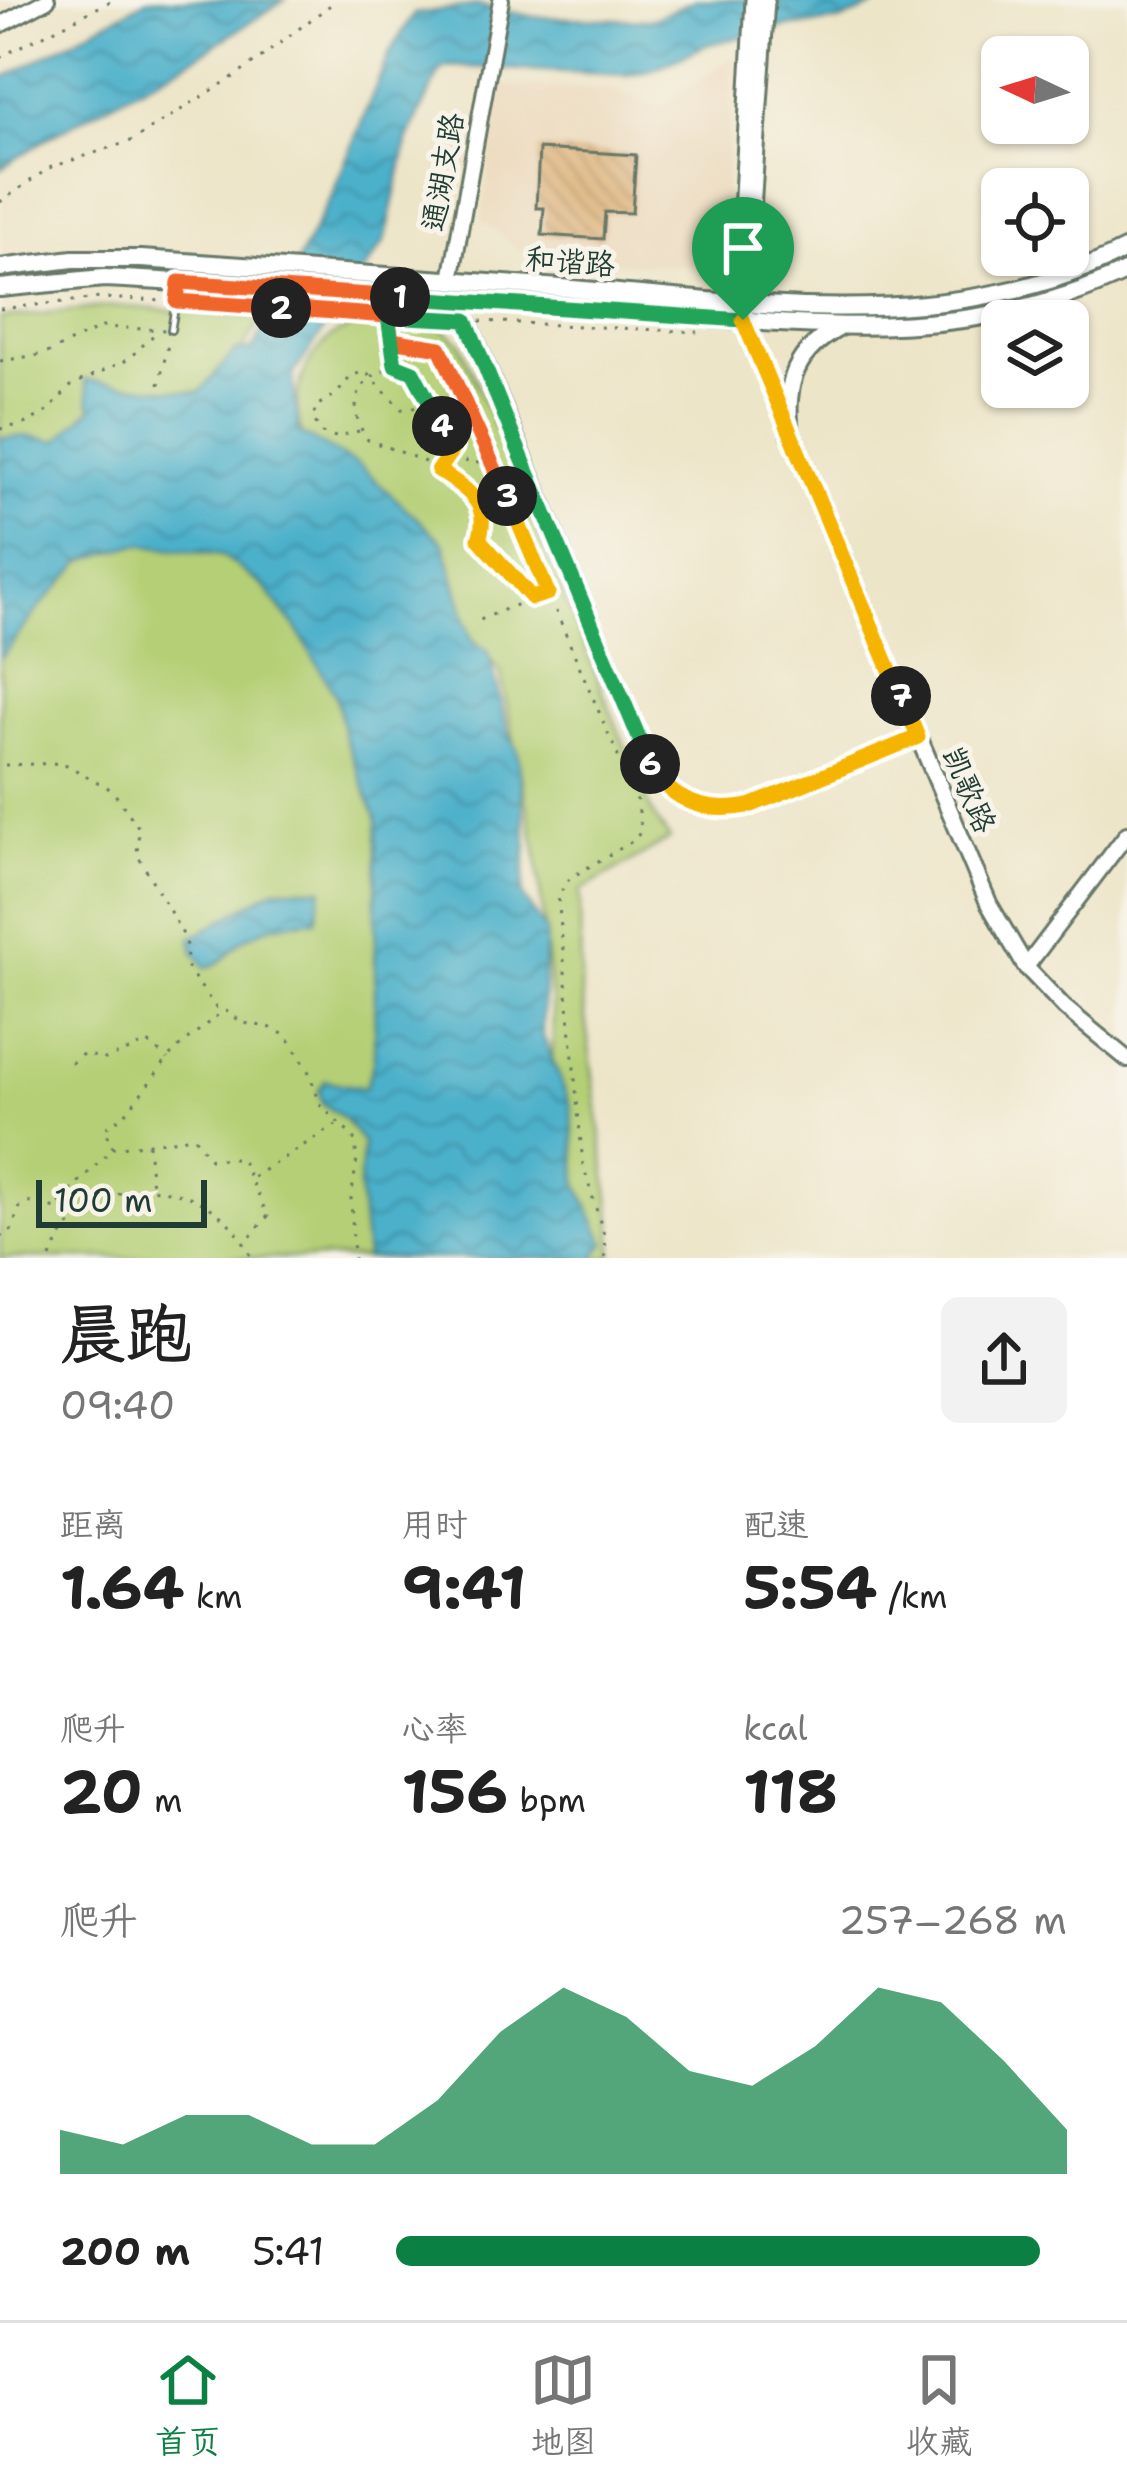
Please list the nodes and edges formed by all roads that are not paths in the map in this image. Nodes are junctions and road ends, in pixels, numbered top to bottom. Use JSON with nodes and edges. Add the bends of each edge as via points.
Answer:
{"nodes":[{"id":1,"x":47,"y":0,"type":"edge"},
{"id":2,"x":754,"y":0,"type":"edge"},
{"id":3,"x":766,"y":0,"type":"edge"},
{"id":4,"x":501,"y":2,"type":"edge"},
{"id":5,"x":0,"y":25,"type":"edge"},
{"id":6,"x":758,"y":37,"type":"junction"},
{"id":7,"x":1127,"y":249,"type":"edge"},
{"id":8,"x":0,"y":268,"type":"edge"},
{"id":9,"x":1127,"y":271,"type":"edge"},
{"id":10,"x":447,"y":280,"type":"junction"},
{"id":11,"x":179,"y":282,"type":"junction"},
{"id":12,"x":0,"y":288,"type":"edge"},
{"id":13,"x":460,"y":301,"type":"junction"},
{"id":14,"x":743,"y":311,"type":"junction"},
{"id":15,"x":843,"y":326,"type":"junction"},
{"id":16,"x":171,"y":330,"type":"road end"},
{"id":17,"x":790,"y":434,"type":"junction"},
{"id":18,"x":918,"y":737,"type":"junction"},
{"id":19,"x":1127,"y":834,"type":"edge"},
{"id":20,"x":1027,"y":967,"type":"junction"},
{"id":21,"x":1127,"y":1059,"type":"edge"}],
"edges":[{"from":1,"to":5,"type":"street"},
{"from":2,"to":6,"type":"main road"},
{"from":3,"to":6,"type":"main road"},
{"from":4,"to":10,"type":"street","name":"通湖支路"},
{"from":6,"to":14,"type":"main road"},
{"from":7,"to":14,"type":"main road","name":"和谐路","via":[[1042,285],[962,302]]},
{"from":8,"to":10,"type":"main road","name":"和谐路","via":[[115,258]]},
{"from":9,"to":15,"type":"main road","name":"和谐路","via":[[995,317]]},
{"from":10,"to":14,"type":"main road","name":"和谐路"},
{"from":11,"to":12,"type":"main road","name":"和谐路","via":[[75,278]]},
{"from":11,"to":13,"type":"main road","name":"和谐路"},
{"from":11,"to":16,"type":"lane"},
{"from":13,"to":14,"type":"main road","name":"和谐路"},
{"from":13,"to":18,"type":"street","via":[[651,767],[670,791],[707,808],[740,808]]},
{"from":14,"to":15,"type":"main road","name":"和谐路"},
{"from":14,"to":17,"type":"main road","name":"凯歌路"},
{"from":15,"to":17,"type":"main road","via":[[797,362],[788,389]]},
{"from":17,"to":18,"type":"main road","name":"凯歌路"},
{"from":18,"to":20,"type":"main road","name":"凯歌路","via":[[989,904]]},
{"from":19,"to":20,"type":"street"},
{"from":20,"to":21,"type":"street","name":"凯歌路"}]}
